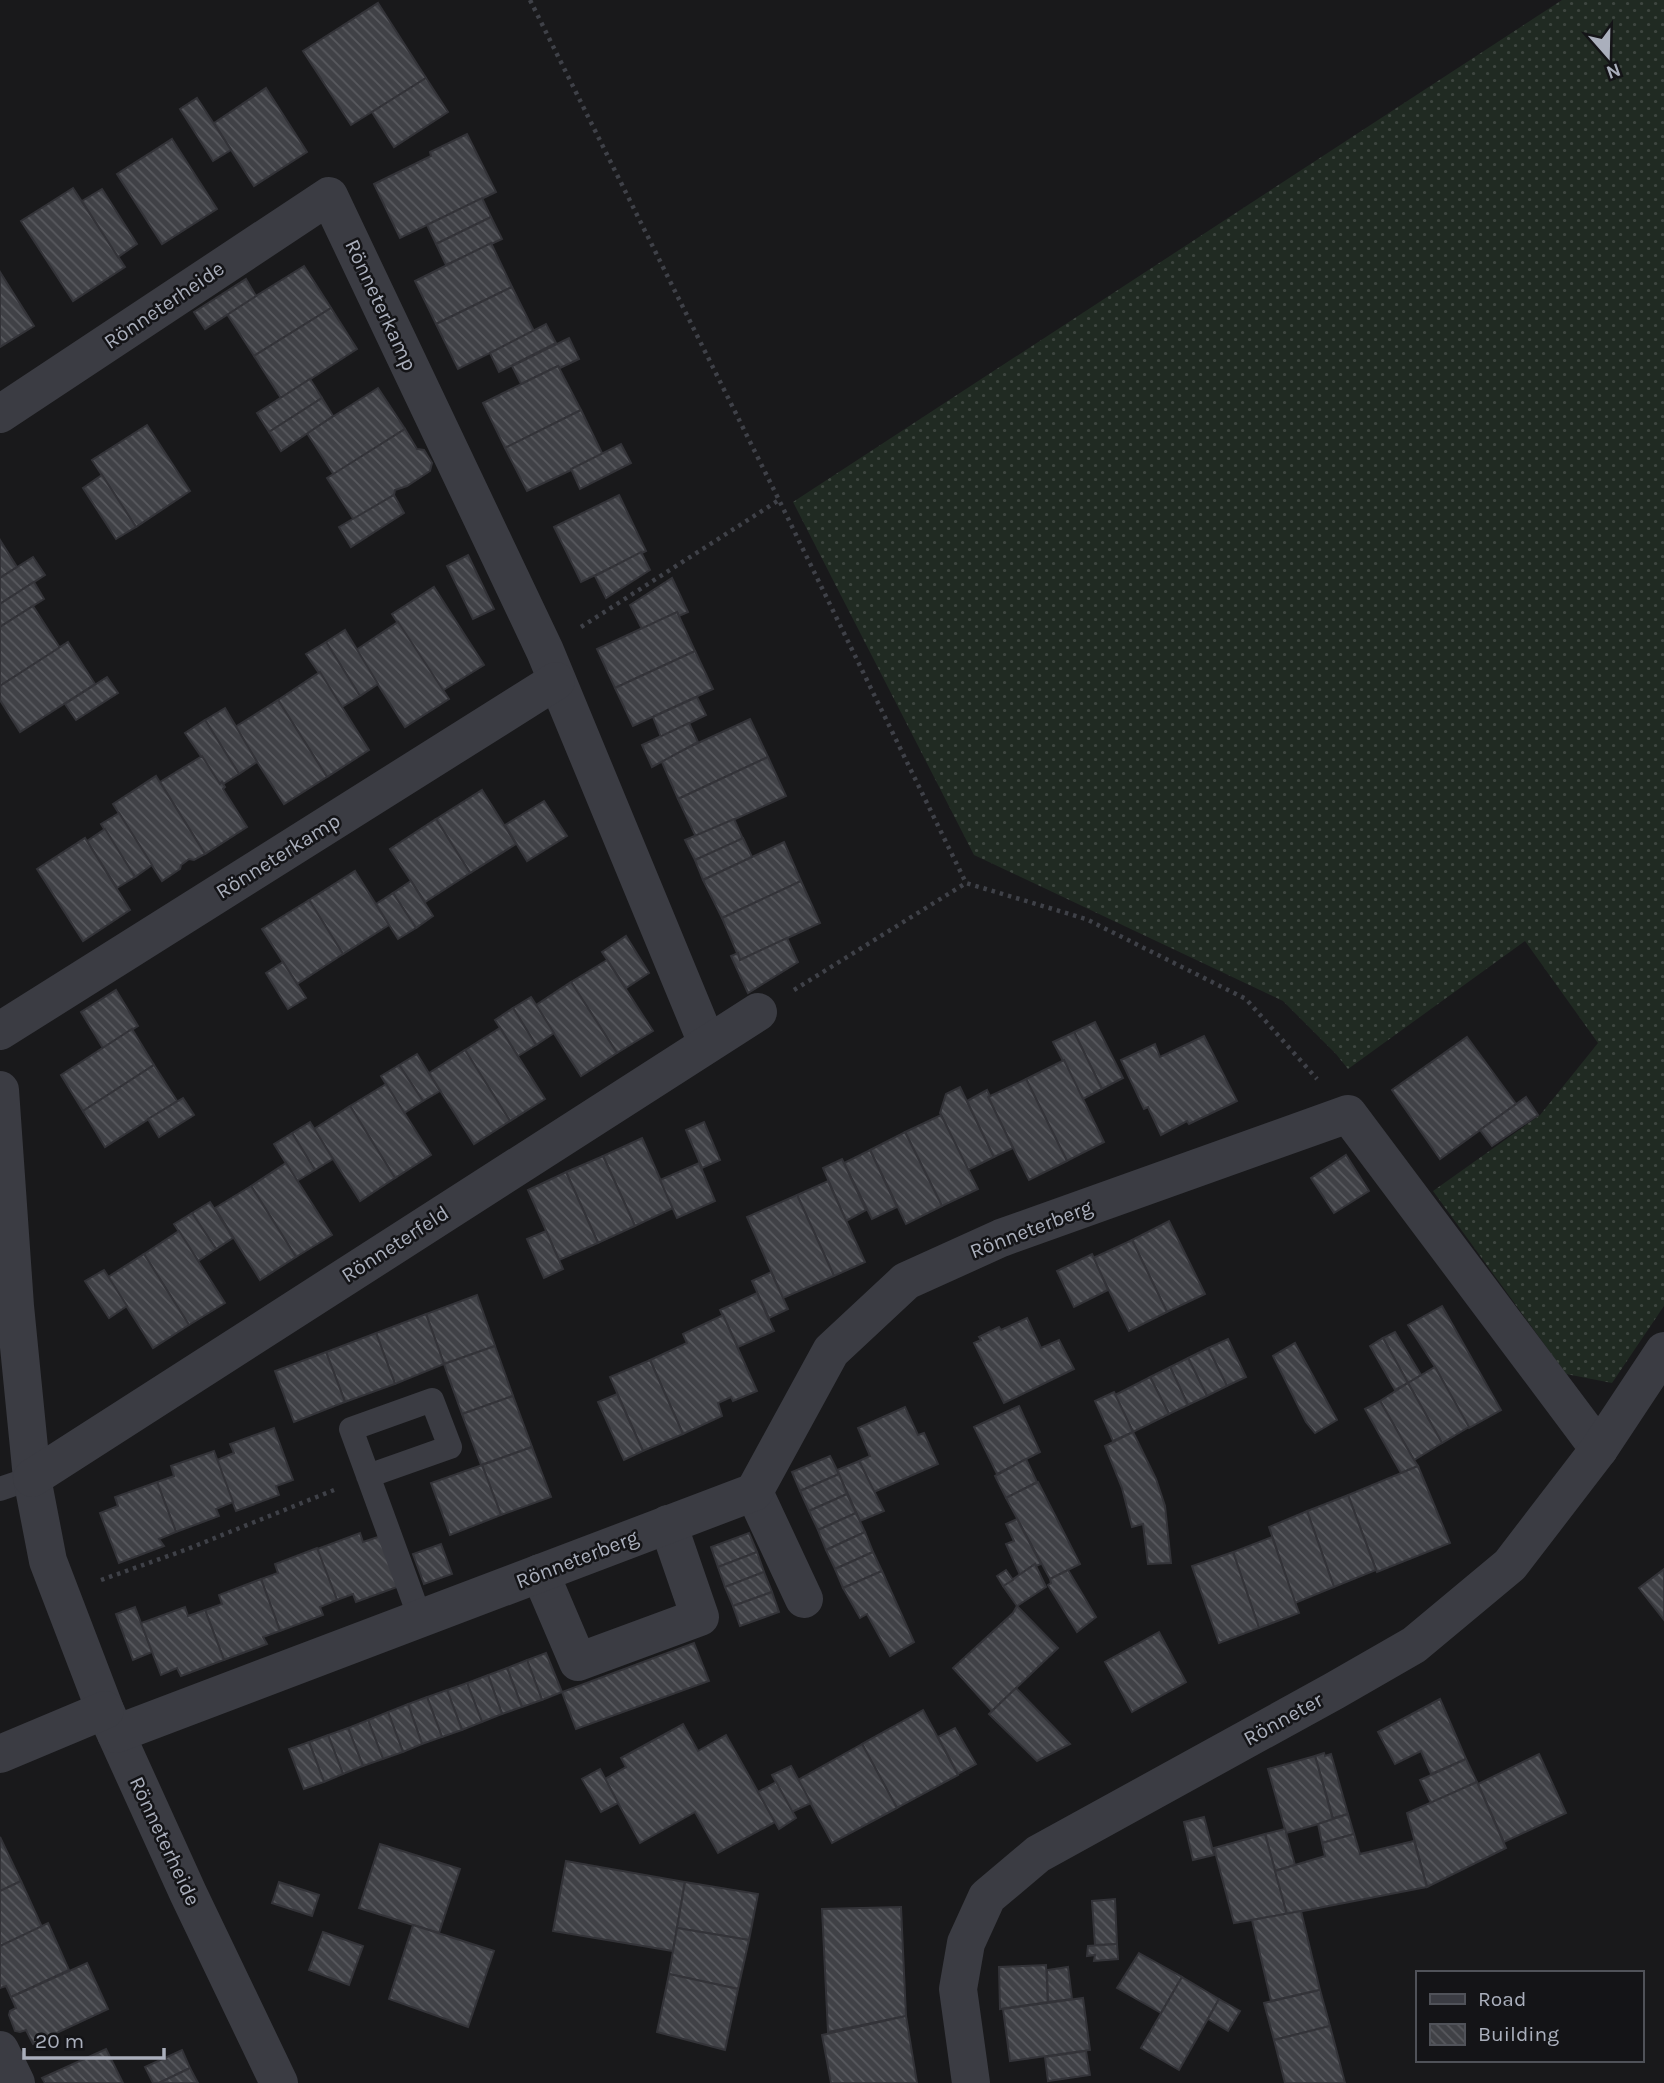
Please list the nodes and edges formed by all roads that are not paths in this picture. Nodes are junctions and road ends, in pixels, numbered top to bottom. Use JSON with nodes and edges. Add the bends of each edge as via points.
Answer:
{"nodes":[{"id":1,"x":329,"y":196,"type":"joint"},
{"id":2,"x":0,"y":414,"type":"edge"},
{"id":3,"x":550,"y":666,"type":"junction"},
{"id":4,"x":758,"y":1012,"type":"road end"},
{"id":5,"x":0,"y":1031,"type":"edge"},
{"id":6,"x":707,"y":1043,"type":"junction"},
{"id":7,"x":0,"y":1090,"type":"edge"},
{"id":8,"x":1664,"y":1351,"type":"edge"},
{"id":9,"x":1599,"y":1449,"type":"junction"},
{"id":10,"x":368,"y":1476,"type":"road end"},
{"id":11,"x":16,"y":1484,"type":"edge"},
{"id":12,"x":754,"y":1492,"type":"junction"},
{"id":13,"x":668,"y":1524,"type":"junction"},
{"id":14,"x":540,"y":1573,"type":"junction"},
{"id":15,"x":804,"y":1600,"type":"dead end"},
{"id":16,"x":420,"y":1618,"type":"junction"},
{"id":17,"x":111,"y":1722,"type":"junction"},
{"id":18,"x":0,"y":1754,"type":"edge"},
{"id":19,"x":0,"y":2050,"type":"edge"},
{"id":20,"x":16,"y":2083,"type":"edge"},
{"id":21,"x":279,"y":2083,"type":"edge"},
{"id":22,"x":971,"y":2083,"type":"edge"}],
"edges":[{"from":1,"to":2,"type":"street","name":"Rönneterheide"},
{"from":1,"to":3,"type":"street","name":"Rönneterkamp"},
{"from":3,"to":5,"type":"street","name":"Rönneterkamp"},
{"from":3,"to":6,"type":"street","name":"Rönneterkamp"},
{"from":4,"to":6,"type":"street","name":"Rönneterfeld"},
{"from":6,"to":11,"type":"street","name":"Rönneterfeld"},
{"from":7,"to":11,"type":"street","name":"Rönneterheide","via":[[15,1306]]},
{"from":8,"to":9,"type":"street","name":"Rönneter"},
{"from":9,"to":12,"type":"street","name":"Rönneterberg","via":[[1348,1114],[1001,1238],[906,1281],[831,1351]]},
{"from":9,"to":22,"type":"street","name":"Rönneter","via":[[1510,1565],[1414,1645],[1038,1854],[987,1897],[966,1943],[958,1989]]},
{"from":10,"to":16,"type":"lane"},
{"from":11,"to":17,"type":"street","name":"Rönneterheide"},
{"from":12,"to":13,"type":"street","name":"Rönneterberg"},
{"from":12,"to":15,"type":"street"},
{"from":13,"to":14,"type":"street","name":"Rönneterberg"},
{"from":13,"to":14,"type":"street","via":[[699,1617],[578,1662]]},
{"from":14,"to":16,"type":"street","name":"Rönneterberg"},
{"from":16,"to":17,"type":"street","name":"Rönneterberg"},
{"from":17,"to":18,"type":"street","name":"Rönneterberg"},
{"from":17,"to":21,"type":"street","name":"Rönneterheide"},
{"from":19,"to":20,"type":"street"}]}
